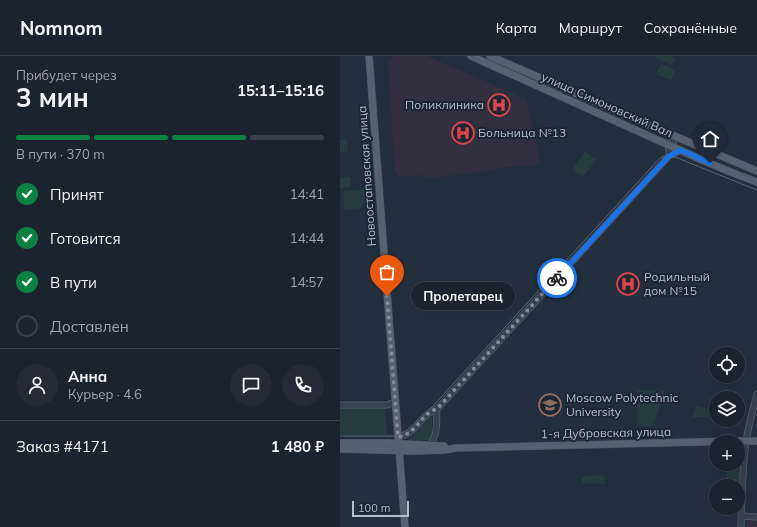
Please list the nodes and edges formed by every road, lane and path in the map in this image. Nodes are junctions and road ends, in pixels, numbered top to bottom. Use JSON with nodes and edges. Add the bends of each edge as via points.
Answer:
{"nodes":[{"id":1,"x":470,"y":56,"type":"edge"},
{"id":2,"x":490,"y":56,"type":"edge"},
{"id":3,"x":370,"y":58,"type":"edge"},
{"id":4,"x":618,"y":112,"type":"junction"},
{"id":5,"x":614,"y":121,"type":"junction"},
{"id":6,"x":671,"y":135,"type":"junction"},
{"id":7,"x":668,"y":143,"type":"junction"},
{"id":8,"x":681,"y":150,"type":"junction"},
{"id":9,"x":669,"y":156,"type":"junction"},
{"id":10,"x":757,"y":171,"type":"edge"},
{"id":11,"x":757,"y":182,"type":"edge"},
{"id":12,"x":757,"y":394,"type":"edge"},
{"id":13,"x":395,"y":402,"type":"junction"},
{"id":14,"x":340,"y":404,"type":"edge"},
{"id":15,"x":437,"y":409,"type":"junction"},
{"id":16,"x":436,"y":434,"type":"junction"},
{"id":17,"x":746,"y":441,"type":"junction"},
{"id":18,"x":757,"y":441,"type":"edge"},
{"id":19,"x":340,"y":443,"type":"edge"},
{"id":20,"x":398,"y":444,"type":"junction"},
{"id":21,"x":428,"y":445,"type":"junction"},
{"id":22,"x":443,"y":446,"type":"junction"},
{"id":23,"x":456,"y":448,"type":"junction"},
{"id":24,"x":340,"y":449,"type":"edge"},
{"id":25,"x":741,"y":516,"type":"junction"},
{"id":26,"x":757,"y":517,"type":"edge"},
{"id":27,"x":405,"y":527,"type":"edge"},
{"id":28,"x":741,"y":527,"type":"edge"}],
"edges":[{"from":1,"to":5,"type":"main road","name":"улица Симоновский Вал"},
{"from":2,"to":4,"type":"main road","name":"улица Симоновский Вал"},
{"from":3,"to":13,"type":"main road","name":"Новоостаповская улица"},
{"from":4,"to":5,"type":"street","via":[[612,115]]},
{"from":4,"to":6,"type":"main road","name":"улица Симоновский Вал"},
{"from":5,"to":7,"type":"main road","name":"улица Симоновский Вал"},
{"from":6,"to":7,"type":"street","via":[[674,141]]},
{"from":6,"to":10,"type":"main road","name":"улица Симоновский Вал"},
{"from":7,"to":8,"type":"main road","name":"улица Симоновский Вал"},
{"from":7,"to":9,"type":"street"},
{"from":8,"to":9,"type":"street"},
{"from":8,"to":11,"type":"main road","name":"улица Симоновский Вал"},
{"from":9,"to":15,"type":"street"},
{"from":12,"to":17,"type":"street"},
{"from":13,"to":14,"type":"street","via":[[387,405]]},
{"from":13,"to":20,"type":"main road","name":"Новоостаповская улица"},
{"from":15,"to":16,"type":"street"},
{"from":15,"to":20,"type":"street","via":[[428,414]]},
{"from":16,"to":21,"type":"street"},
{"from":16,"to":22,"type":"street"},
{"from":17,"to":18,"type":"main road","name":"1-я Дубровская улица"},
{"from":17,"to":23,"type":"main road","name":"1-я Дубровская улица"},
{"from":17,"to":25,"type":"street"},
{"from":19,"to":20,"type":"main road"},
{"from":20,"to":21,"type":"main road","name":"1-я Дубровская улица"},
{"from":20,"to":23,"type":"main road","name":"1-я Дубровская улица","via":[[444,450]]},
{"from":20,"to":24,"type":"main road"},
{"from":20,"to":27,"type":"main road","name":"Новоостаповская улица"},
{"from":21,"to":22,"type":"main road","name":"1-я Дубровская улица"},
{"from":22,"to":23,"type":"main road","name":"1-я Дубровская улица"},
{"from":25,"to":26,"type":"street"},
{"from":25,"to":28,"type":"street"}]}
